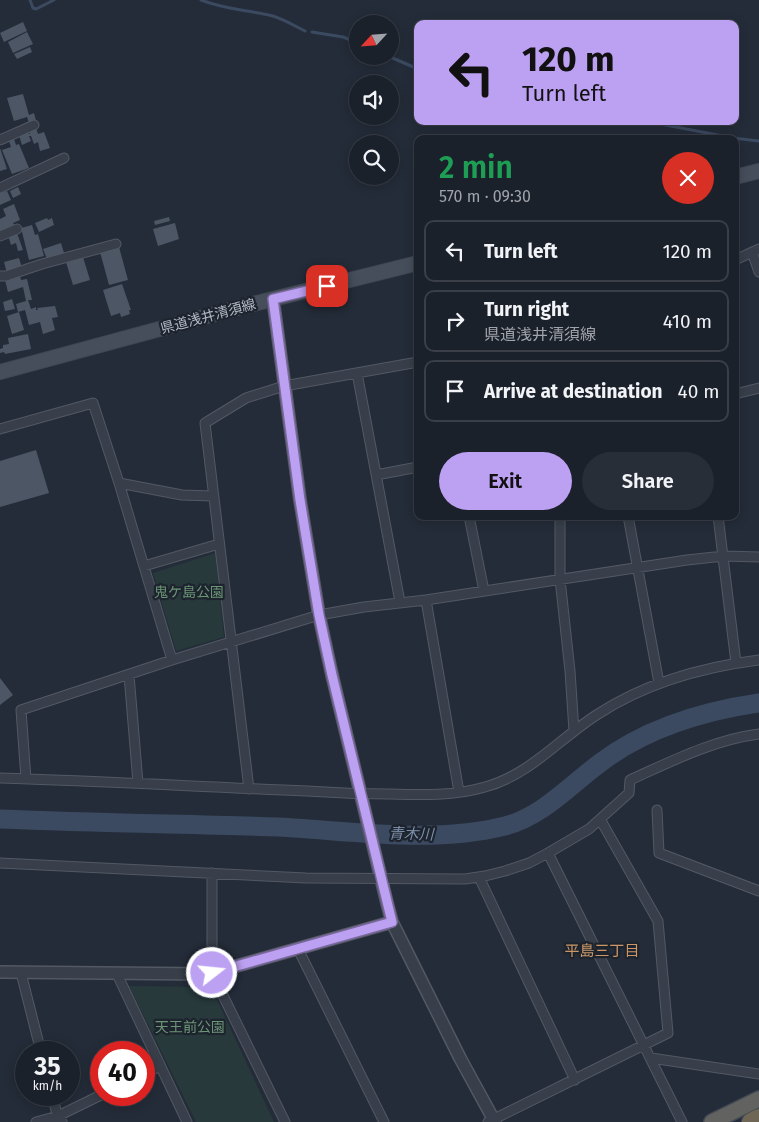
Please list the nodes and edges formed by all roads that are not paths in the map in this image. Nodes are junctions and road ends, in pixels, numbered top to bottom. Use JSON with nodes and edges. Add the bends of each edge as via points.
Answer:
{"nodes":[{"id":1,"x":34,"y":125,"type":"dead end"},
{"id":2,"x":0,"y":140,"type":"edge"},
{"id":3,"x":64,"y":158,"type":"dead end"},
{"id":4,"x":759,"y":171,"type":"edge"},
{"id":5,"x":739,"y":176,"type":"edge"},
{"id":6,"x":0,"y":188,"type":"edge"},
{"id":7,"x":18,"y":229,"type":"dead end"},
{"id":8,"x":0,"y":236,"type":"edge"},
{"id":9,"x":116,"y":244,"type":"dead end"},
{"id":10,"x":756,"y":250,"type":"edge"},
{"id":11,"x":739,"y":258,"type":"edge"},
{"id":12,"x":414,"y":264,"type":"edge"},
{"id":13,"x":759,"y":272,"type":"edge"},
{"id":14,"x":0,"y":276,"type":"edge"},
{"id":15,"x":273,"y":299,"type":"junction"},
{"id":16,"x":414,"y":363,"type":"edge"},
{"id":17,"x":0,"y":372,"type":"edge"},
{"id":18,"x":358,"y":373,"type":"junction"},
{"id":19,"x":284,"y":386,"type":"junction"},
{"id":20,"x":759,"y":388,"type":"edge"},
{"id":21,"x":739,"y":393,"type":"edge"},
{"id":22,"x":0,"y":429,"type":"edge"},
{"id":23,"x":414,"y":468,"type":"edge"},
{"id":24,"x":376,"y":475,"type":"junction"},
{"id":25,"x":119,"y":483,"type":"junction"},
{"id":26,"x":213,"y":496,"type":"junction"},
{"id":27,"x":470,"y":520,"type":"edge"},
{"id":28,"x":560,"y":520,"type":"edge"},
{"id":29,"x":629,"y":520,"type":"edge"},
{"id":30,"x":719,"y":520,"type":"edge"},
{"id":31,"x":219,"y":544,"type":"junction"},
{"id":32,"x":724,"y":556,"type":"junction"},
{"id":33,"x":759,"y":557,"type":"edge"},
{"id":34,"x":144,"y":566,"type":"junction"},
{"id":35,"x":638,"y":566,"type":"junction"},
{"id":36,"x":560,"y":579,"type":"junction"},
{"id":37,"x":484,"y":591,"type":"junction"},
{"id":38,"x":426,"y":600,"type":"junction"},
{"id":39,"x":400,"y":602,"type":"junction"},
{"id":40,"x":319,"y":615,"type":"junction"},
{"id":41,"x":231,"y":642,"type":"junction"},
{"id":42,"x":172,"y":660,"type":"junction"},
{"id":43,"x":759,"y":660,"type":"edge"},
{"id":44,"x":736,"y":663,"type":"junction"},
{"id":45,"x":129,"y":675,"type":"junction"},
{"id":46,"x":659,"y":683,"type":"junction"},
{"id":47,"x":574,"y":731,"type":"junction"},
{"id":48,"x":759,"y":734,"type":"edge"},
{"id":49,"x":0,"y":778,"type":"edge"},
{"id":50,"x":26,"y":778,"type":"junction"},
{"id":51,"x":138,"y":783,"type":"junction"},
{"id":52,"x":249,"y":789,"type":"junction"},
{"id":53,"x":459,"y":792,"type":"junction"},
{"id":54,"x":361,"y":793,"type":"junction"},
{"id":55,"x":658,"y":810,"type":"dead end"},
{"id":56,"x":600,"y":820,"type":"junction"},
{"id":57,"x":548,"y":853,"type":"junction"},
{"id":58,"x":0,"y":863,"type":"edge"},
{"id":59,"x":212,"y":873,"type":"junction"},
{"id":60,"x":380,"y":873,"type":"junction"},
{"id":61,"x":479,"y":877,"type":"junction"},
{"id":62,"x":759,"y":891,"type":"edge"},
{"id":63,"x":392,"y":922,"type":"junction"},
{"id":64,"x":298,"y":949,"type":"junction"},
{"id":65,"x":0,"y":972,"type":"edge"},
{"id":66,"x":21,"y":973,"type":"junction"},
{"id":67,"x":212,"y":973,"type":"junction"},
{"id":68,"x":117,"y":974,"type":"junction"},
{"id":69,"x":38,"y":1041,"type":"edge"},
{"id":70,"x":645,"y":1045,"type":"junction"},
{"id":71,"x":651,"y":1058,"type":"junction"},
{"id":72,"x":160,"y":1066,"type":"junction"},
{"id":73,"x":155,"y":1068,"type":"edge"},
{"id":74,"x":759,"y":1074,"type":"edge"},
{"id":75,"x":575,"y":1080,"type":"junction"},
{"id":76,"x":759,"y":1099,"type":"edge"},
{"id":77,"x":90,"y":1101,"type":"edge"},
{"id":78,"x":56,"y":1106,"type":"edge"},
{"id":79,"x":759,"y":1118,"type":"edge"},
{"id":80,"x":60,"y":1119,"type":"edge"},
{"id":81,"x":492,"y":1121,"type":"edge"},
{"id":82,"x":36,"y":1122,"type":"edge"},
{"id":83,"x":187,"y":1122,"type":"edge"},
{"id":84,"x":285,"y":1122,"type":"edge"},
{"id":85,"x":384,"y":1122,"type":"edge"},
{"id":86,"x":682,"y":1122,"type":"edge"},
{"id":87,"x":712,"y":1122,"type":"edge"},
{"id":88,"x":751,"y":1122,"type":"edge"}],
"edges":[{"from":1,"to":2,"type":"street"},
{"from":3,"to":6,"type":"street"},
{"from":4,"to":5,"type":"main road"},
{"from":7,"to":8,"type":"street"},
{"from":9,"to":14,"type":"street"},
{"from":10,"to":11,"type":"street"},
{"from":10,"to":13,"type":"street"},
{"from":12,"to":15,"type":"main road","name":"県道浅井清須線"},
{"from":15,"to":17,"type":"main road","name":"県道浅井清須線"},
{"from":15,"to":19,"type":"street"},
{"from":16,"to":18,"type":"street"},
{"from":18,"to":19,"type":"street"},
{"from":18,"to":24,"type":"street"},
{"from":19,"to":26,"type":"street","via":[[246,398],[205,423]]},
{"from":19,"to":40,"type":"street"},
{"from":20,"to":21,"type":"street"},
{"from":22,"to":25,"type":"street","via":[[93,402]]},
{"from":23,"to":24,"type":"street"},
{"from":24,"to":39,"type":"street"},
{"from":25,"to":26,"type":"street","via":[[182,495]]},
{"from":25,"to":34,"type":"street"},
{"from":26,"to":31,"type":"street"},
{"from":27,"to":37,"type":"street"},
{"from":28,"to":36,"type":"street"},
{"from":29,"to":35,"type":"street"},
{"from":30,"to":32,"type":"street"},
{"from":31,"to":34,"type":"street"},
{"from":31,"to":41,"type":"street"},
{"from":32,"to":33,"type":"street"},
{"from":32,"to":35,"type":"street"},
{"from":32,"to":44,"type":"street"},
{"from":34,"to":42,"type":"street"},
{"from":35,"to":36,"type":"street"},
{"from":35,"to":46,"type":"street"},
{"from":36,"to":37,"type":"street"},
{"from":36,"to":47,"type":"street"},
{"from":37,"to":38,"type":"street"},
{"from":38,"to":39,"type":"street"},
{"from":38,"to":53,"type":"street"},
{"from":39,"to":40,"type":"street"},
{"from":40,"to":41,"type":"street"},
{"from":40,"to":54,"type":"street"},
{"from":41,"to":42,"type":"street"},
{"from":41,"to":52,"type":"street"},
{"from":42,"to":45,"type":"street"},
{"from":43,"to":44,"type":"street"},
{"from":44,"to":46,"type":"street"},
{"from":45,"to":50,"type":"street","via":[[22,710]]},
{"from":45,"to":51,"type":"street"},
{"from":46,"to":47,"type":"street","via":[[626,697]]},
{"from":47,"to":53,"type":"street","via":[[507,780]]},
{"from":48,"to":56,"type":"street","via":[[691,752],[630,780],[629,792]]},
{"from":49,"to":50,"type":"street"},
{"from":50,"to":51,"type":"street"},
{"from":51,"to":52,"type":"street"},
{"from":52,"to":54,"type":"street"},
{"from":53,"to":54,"type":"street","via":[[432,796]]},
{"from":54,"to":60,"type":"street"},
{"from":55,"to":62,"type":"street","via":[[659,853]]},
{"from":56,"to":57,"type":"street"},
{"from":56,"to":70,"type":"street","via":[[658,921],[668,1033]]},
{"from":57,"to":61,"type":"street","via":[[529,863]]},
{"from":57,"to":70,"type":"street"},
{"from":58,"to":59,"type":"street"},
{"from":59,"to":60,"type":"street","via":[[306,878]]},
{"from":59,"to":67,"type":"street"},
{"from":60,"to":61,"type":"street","via":[[425,879]]},
{"from":60,"to":63,"type":"street"},
{"from":61,"to":75,"type":"street"},
{"from":63,"to":64,"type":"street"},
{"from":63,"to":81,"type":"street"},
{"from":64,"to":67,"type":"street"},
{"from":64,"to":85,"type":"street"},
{"from":65,"to":66,"type":"street"},
{"from":66,"to":68,"type":"street"},
{"from":66,"to":69,"type":"street"},
{"from":67,"to":68,"type":"street"},
{"from":67,"to":84,"type":"street"},
{"from":68,"to":72,"type":"street"},
{"from":70,"to":71,"type":"street"},
{"from":70,"to":75,"type":"street"},
{"from":71,"to":74,"type":"street"},
{"from":71,"to":86,"type":"street"},
{"from":72,"to":73,"type":"street"},
{"from":72,"to":83,"type":"street"},
{"from":75,"to":81,"type":"street"},
{"from":76,"to":87,"type":"highway"},
{"from":77,"to":80,"type":"street"},
{"from":78,"to":80,"type":"street"},
{"from":79,"to":88,"type":"highway"},
{"from":80,"to":82,"type":"street"}]}
